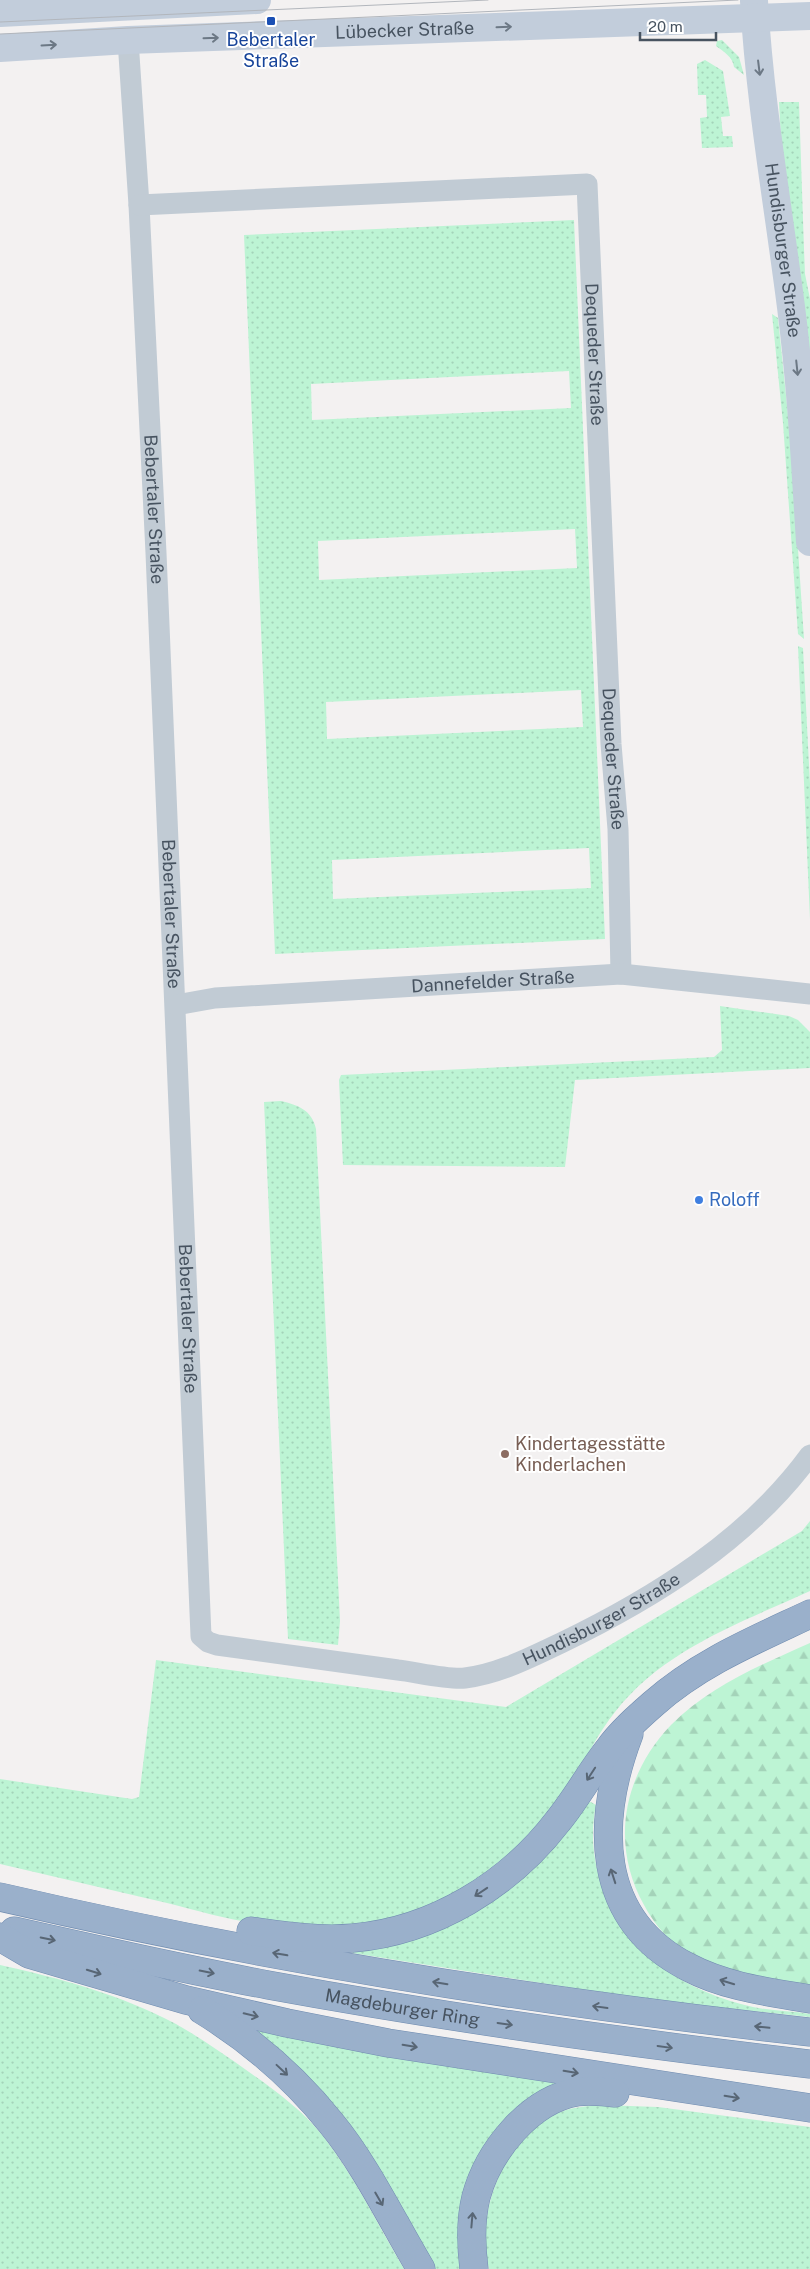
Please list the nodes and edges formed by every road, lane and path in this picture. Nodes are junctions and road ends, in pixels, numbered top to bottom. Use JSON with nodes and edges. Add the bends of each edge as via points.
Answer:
{"nodes":[{"id":1,"x":257,"y":0,"type":"edge"},
{"id":2,"x":754,"y":10,"type":"edge"},
{"id":3,"x":0,"y":13,"type":"edge"},
{"id":4,"x":810,"y":16,"type":"edge"},
{"id":5,"x":128,"y":40,"type":"junction"},
{"id":6,"x":0,"y":48,"type":"edge"},
{"id":7,"x":138,"y":205,"type":"junction"},
{"id":8,"x":810,"y":542,"type":"edge"},
{"id":9,"x":621,"y":974,"type":"junction"},
{"id":10,"x":810,"y":994,"type":"edge"},
{"id":11,"x":176,"y":1005,"type":"junction"},
{"id":12,"x":810,"y":1455,"type":"edge"},
{"id":13,"x":810,"y":1614,"type":"edge"},
{"id":14,"x":348,"y":1664,"type":"joint"},
{"id":15,"x":633,"y":1723,"type":"junction"},
{"id":16,"x":0,"y":1897,"type":"edge"},
{"id":17,"x":0,"y":1928,"type":"edge"},
{"id":18,"x":171,"y":1934,"type":"junction"},
{"id":19,"x":0,"y":1937,"type":"edge"},
{"id":20,"x":810,"y":1999,"type":"edge"},
{"id":21,"x":186,"y":2000,"type":"junction"},
{"id":22,"x":810,"y":2032,"type":"edge"},
{"id":23,"x":810,"y":2064,"type":"edge"},
{"id":24,"x":684,"y":2089,"type":"junction"},
{"id":25,"x":810,"y":2108,"type":"edge"},
{"id":26,"x":421,"y":2269,"type":"edge"},
{"id":27,"x":474,"y":2269,"type":"edge"}],
"edges":[{"from":1,"to":3,"type":"main road"},
{"from":2,"to":4,"type":"main road","name":"Lübecker Straße"},
{"from":5,"to":2,"type":"main road","name":"Lübecker Straße","one_way":true},
{"from":2,"to":8,"type":"main road","name":"Hundisburger Straße","one_way":true,"via":[[791,309]]},
{"from":6,"to":5,"type":"main road","name":"Lübecker Straße","one_way":true},
{"from":5,"to":7,"type":"street","name":"Bebertaler Straße"},
{"from":7,"to":9,"type":"street","name":"Dequeder Straße","via":[[587,184],[610,744],[618,828]]},
{"from":7,"to":11,"type":"street","name":"Bebertaler Straße"},
{"from":9,"to":10,"type":"street","name":"Dannefelder Straße"},
{"from":9,"to":11,"type":"street","name":"Dannefelder Straße","via":[[216,998]]},
{"from":11,"to":14,"type":"street","name":"Bebertaler Straße","via":[[200,1634],[217,1645]]},
{"from":12,"to":14,"type":"street","name":"Hundisburger Straße","via":[[768,1503],[697,1563],[622,1612],[541,1652],[506,1667],[464,1678]]},
{"from":13,"to":15,"type":"highway","via":[[700,1668]]},
{"from":15,"to":18,"type":"highway","one_way":true,"via":[[608,1750],[574,1800],[519,1863],[458,1907],[434,1918],[395,1931],[354,1938],[304,1938],[220,1926]]},
{"from":20,"to":15,"type":"highway","one_way":true,"via":[[752,1989],[690,1968],[655,1945],[628,1912],[611,1871],[607,1831],[613,1785]]},
{"from":16,"to":18,"type":"highway","name":"Magdeburger Ring"},
{"from":17,"to":23,"type":"highway","name":"Magdeburger Ring","one_way":true,"via":[[268,1984],[500,2024]]},
{"from":22,"to":18,"type":"highway","name":"Magdeburger Ring","one_way":true,"via":[[678,2018],[412,1979]]},
{"from":19,"to":21,"type":"highway","one_way":true,"via":[[29,1954]]},
{"from":21,"to":24,"type":"highway","one_way":true,"via":[[388,2043]]},
{"from":21,"to":26,"type":"highway","one_way":true,"via":[[266,2056],[332,2124]]},
{"from":24,"to":25,"type":"highway","one_way":true},
{"from":27,"to":24,"type":"highway","one_way":true,"via":[[471,2231],[478,2187],[500,2148],[535,2111],[578,2092],[651,2097]]}]}
